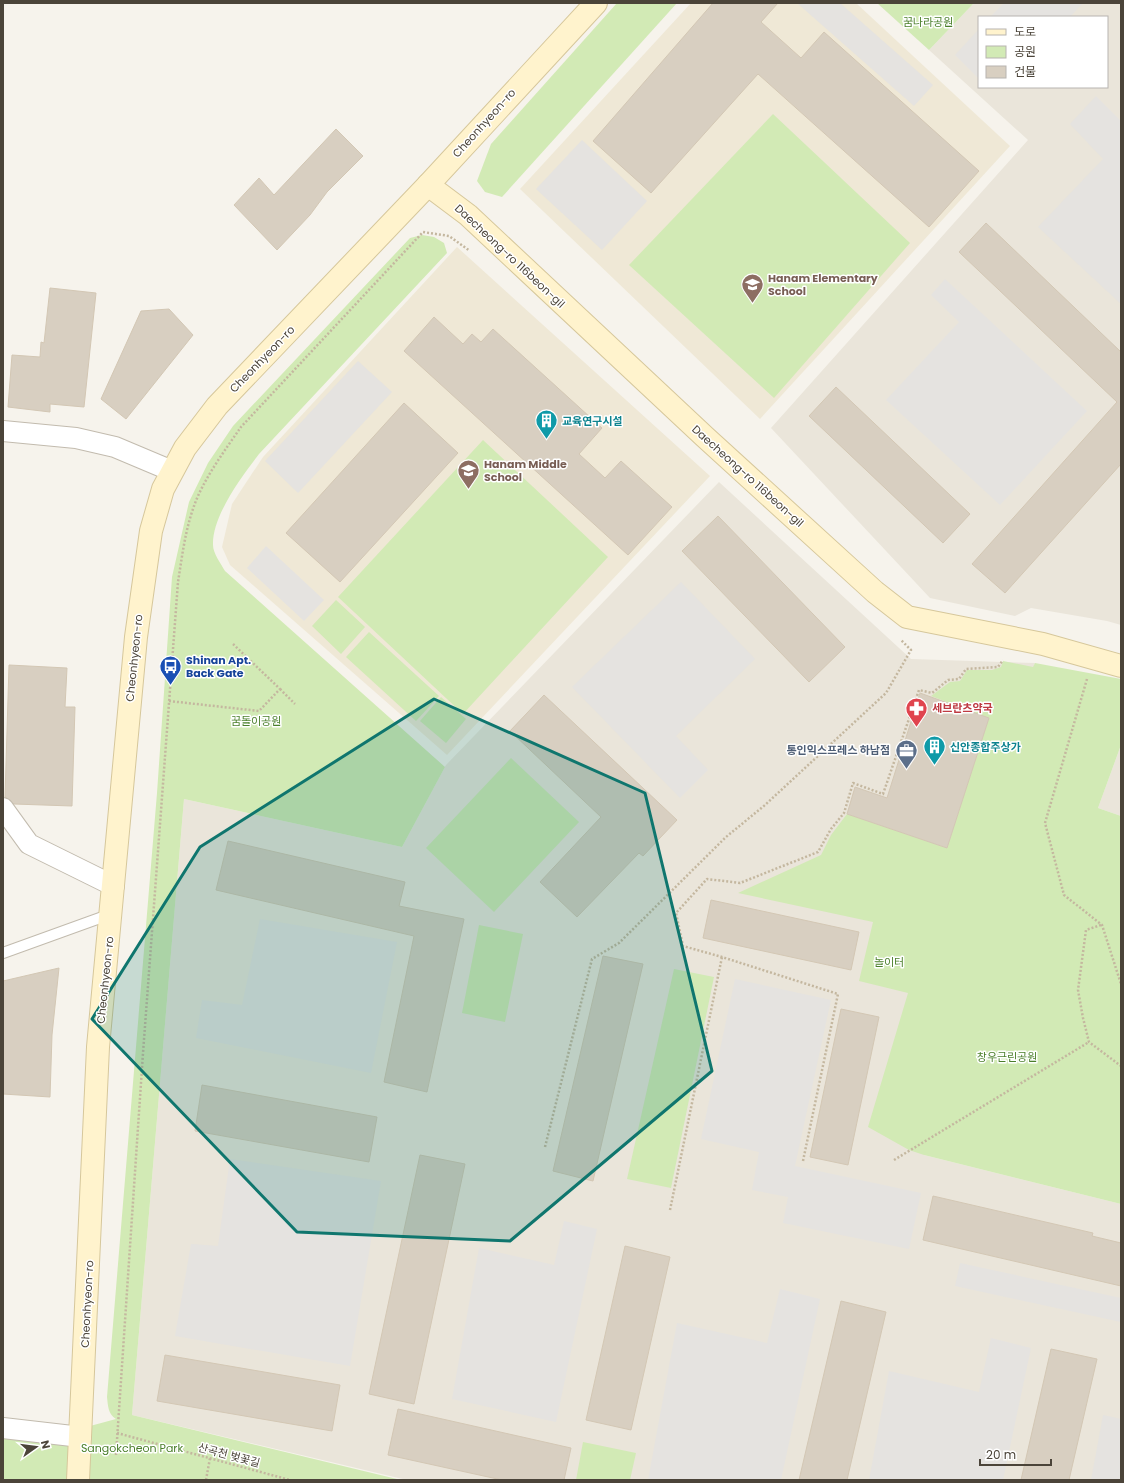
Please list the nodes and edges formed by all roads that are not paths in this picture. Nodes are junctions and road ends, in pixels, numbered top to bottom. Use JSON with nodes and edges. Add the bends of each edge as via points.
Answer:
{"nodes":[{"id":1,"x":596,"y":3,"type":"edge"},
{"id":2,"x":428,"y":185,"type":"junction"},
{"id":3,"x":3,"y":431,"type":"edge"},
{"id":4,"x":172,"y":471,"type":"junction"},
{"id":5,"x":1121,"y":666,"type":"edge"},
{"id":6,"x":3,"y":808,"type":"edge"},
{"id":7,"x":114,"y":886,"type":"junction"},
{"id":8,"x":111,"y":914,"type":"junction"},
{"id":9,"x":3,"y":954,"type":"edge"},
{"id":10,"x":3,"y":1428,"type":"edge"},
{"id":11,"x":81,"y":1437,"type":"junction"},
{"id":12,"x":78,"y":1480,"type":"edge"}],
"edges":[{"from":1,"to":2,"type":"main road","name":"Cheonhyeon-ro"},
{"from":2,"to":4,"type":"main road","name":"Cheonhyeon-ro","via":[[217,406],[185,448]]},
{"from":2,"to":5,"type":"main road","name":"Daecheong-ro 116beon-gil","via":[[468,215],[711,442],[875,592],[907,617],[1043,644]]},
{"from":3,"to":4,"type":"street","via":[[76,438],[115,447]]},
{"from":4,"to":7,"type":"main road","name":"Cheonhyeon-ro","via":[[162,489],[151,531],[145,571],[135,645]]},
{"from":6,"to":7,"type":"street","via":[[29,844]]},
{"from":7,"to":8,"type":"main road","name":"Cheonhyeon-ro"},
{"from":8,"to":9,"type":"lane"},
{"from":8,"to":11,"type":"main road","name":"Cheonhyeon-ro","via":[[98,1047]]},
{"from":10,"to":11,"type":"street"},
{"from":11,"to":12,"type":"main road","name":"Cheonhyeon-ro"}]}
